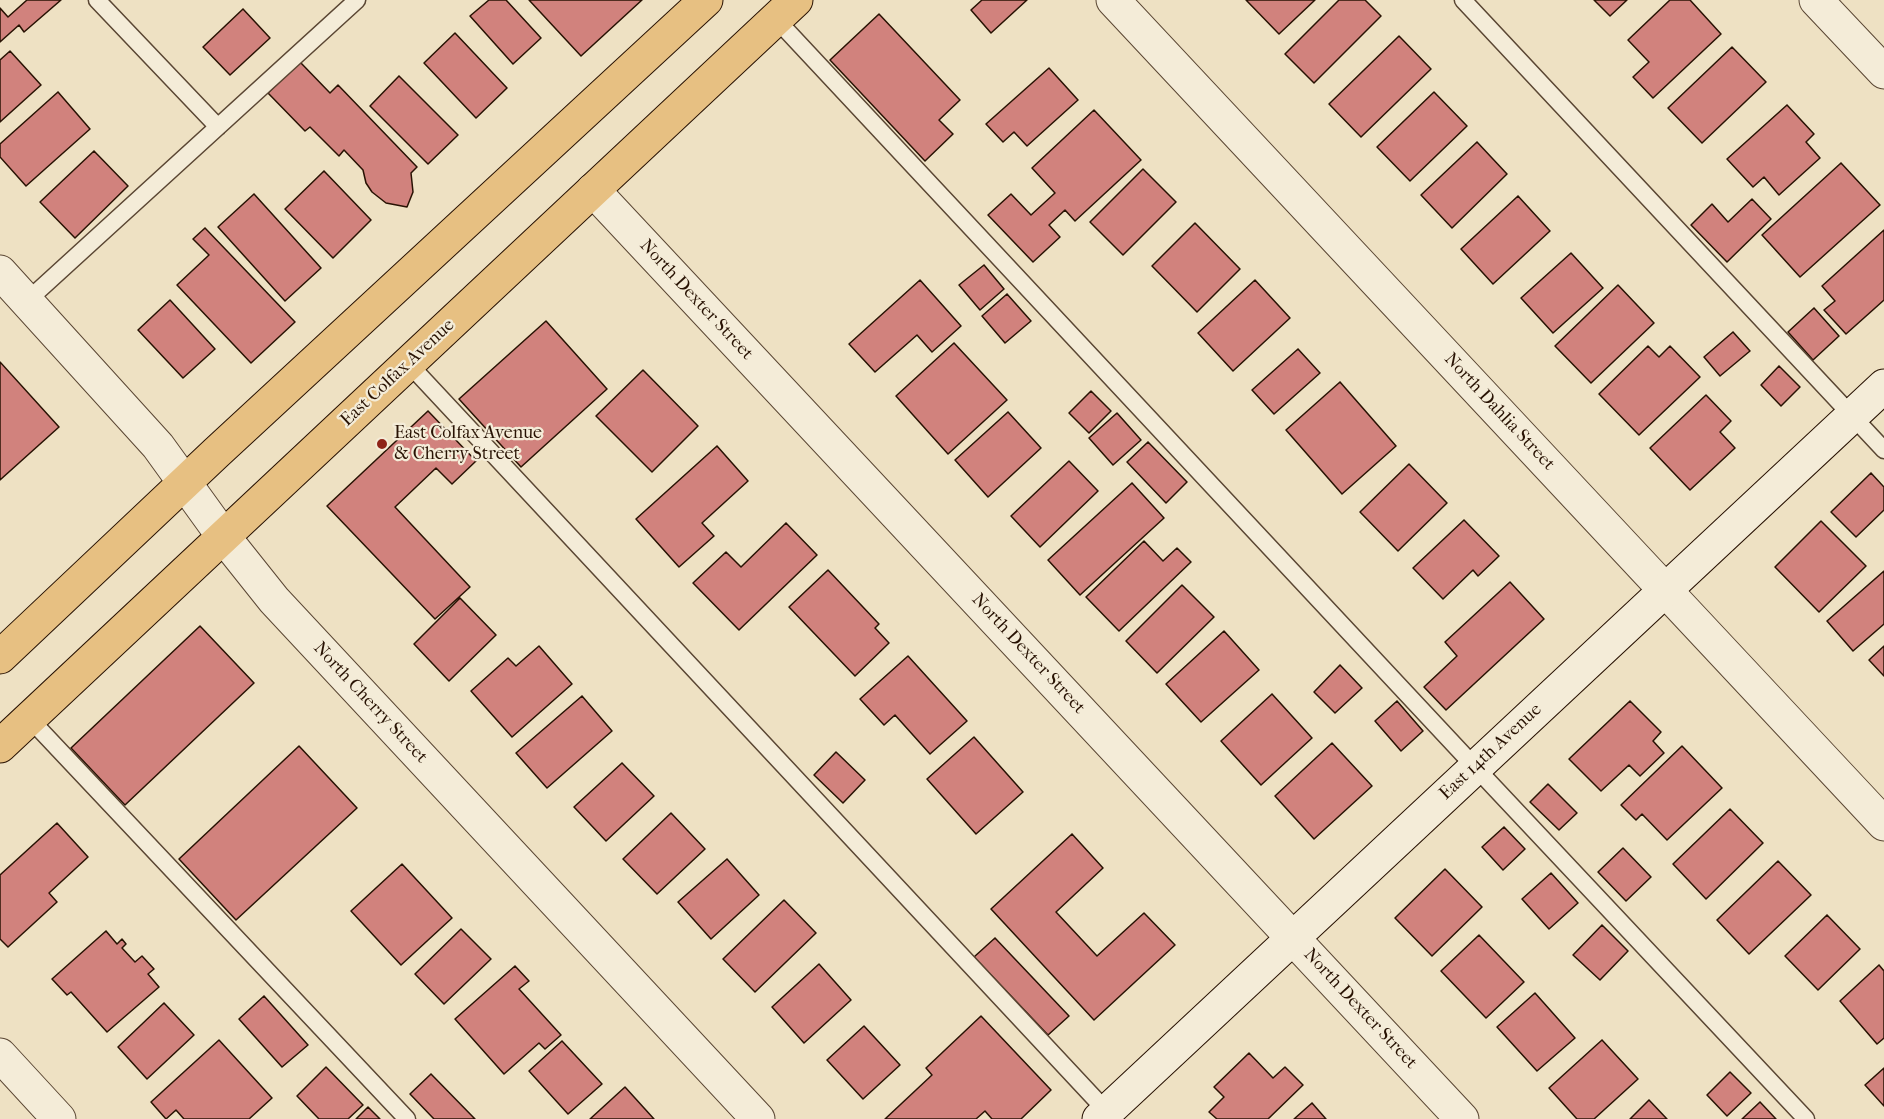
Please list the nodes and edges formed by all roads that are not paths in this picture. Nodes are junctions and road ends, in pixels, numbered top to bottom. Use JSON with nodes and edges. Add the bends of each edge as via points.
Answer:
{"nodes":[{"id":1,"x":97,"y":0,"type":"edge"},
{"id":2,"x":357,"y":0,"type":"edge"},
{"id":3,"x":706,"y":0,"type":"edge"},
{"id":4,"x":1113,"y":0,"type":"edge"},
{"id":5,"x":1463,"y":0,"type":"edge"},
{"id":6,"x":1816,"y":0,"type":"edge"},
{"id":7,"x":786,"y":9,"type":"edge"},
{"id":8,"x":1884,"y":72,"type":"edge"},
{"id":9,"x":218,"y":127,"type":"junction"},
{"id":10,"x":593,"y":190,"type":"junction"},
{"id":11,"x":0,"y":272,"type":"edge"},
{"id":12,"x":27,"y":301,"type":"junction"},
{"id":13,"x":408,"y":363,"type":"junction"},
{"id":14,"x":1884,"y":386,"type":"edge"},
{"id":15,"x":1852,"y":416,"type":"junction"},
{"id":16,"x":1884,"y":450,"type":"edge"},
{"id":17,"x":186,"y":483,"type":"junction"},
{"id":18,"x":223,"y":536,"type":"junction"},
{"id":19,"x":1665,"y":590,"type":"junction"},
{"id":20,"x":0,"y":657,"type":"edge"},
{"id":21,"x":29,"y":718,"type":"junction"},
{"id":22,"x":0,"y":746,"type":"edge"},
{"id":23,"x":1475,"y":767,"type":"junction"},
{"id":24,"x":1884,"y":824,"type":"edge"},
{"id":25,"x":1294,"y":938,"type":"junction"},
{"id":26,"x":0,"y":1055,"type":"edge"},
{"id":27,"x":1106,"y":1117,"type":"edge"},
{"id":28,"x":59,"y":1119,"type":"edge"},
{"id":29,"x":407,"y":1119,"type":"edge"},
{"id":30,"x":758,"y":1119,"type":"edge"},
{"id":31,"x":1462,"y":1119,"type":"edge"},
{"id":32,"x":1806,"y":1119,"type":"edge"}],
"edges":[{"from":1,"to":9,"type":"lane"},
{"from":2,"to":9,"type":"lane"},
{"from":3,"to":17,"type":"main road"},
{"from":4,"to":19,"type":"street","name":"North Dahlia Street"},
{"from":5,"to":15,"type":"lane"},
{"from":6,"to":8,"type":"street"},
{"from":7,"to":10,"type":"main road","name":"East Colfax Avenue"},
{"from":7,"to":23,"type":"lane"},
{"from":9,"to":12,"type":"lane"},
{"from":10,"to":13,"type":"main road","name":"East Colfax Avenue"},
{"from":10,"to":25,"type":"street","name":"North Dexter Street"},
{"from":11,"to":12,"type":"street","name":"North Cherry Street"},
{"from":12,"to":17,"type":"street","name":"North Cherry Street","via":[[136,420]]},
{"from":13,"to":18,"type":"main road","name":"East Colfax Avenue"},
{"from":13,"to":27,"type":"lane"},
{"from":14,"to":15,"type":"street","name":"East 14th Avenue"},
{"from":15,"to":16,"type":"lane"},
{"from":15,"to":19,"type":"street","name":"East 14th Avenue"},
{"from":17,"to":18,"type":"street","name":"North Cherry Street"},
{"from":17,"to":20,"type":"main road"},
{"from":18,"to":21,"type":"main road","name":"East Colfax Avenue"},
{"from":18,"to":30,"type":"street","name":"North Cherry Street","via":[[274,600]]},
{"from":19,"to":23,"type":"street","name":"East 14th Avenue"},
{"from":19,"to":24,"type":"street","name":"North Dahlia Street"},
{"from":21,"to":22,"type":"main road","name":"East Colfax Avenue"},
{"from":21,"to":29,"type":"lane"},
{"from":23,"to":25,"type":"street","name":"East 14th Avenue"},
{"from":23,"to":32,"type":"lane"},
{"from":25,"to":27,"type":"street","name":"East 14th Avenue"},
{"from":25,"to":31,"type":"street","name":"North Dexter Street"},
{"from":26,"to":28,"type":"street"}]}
